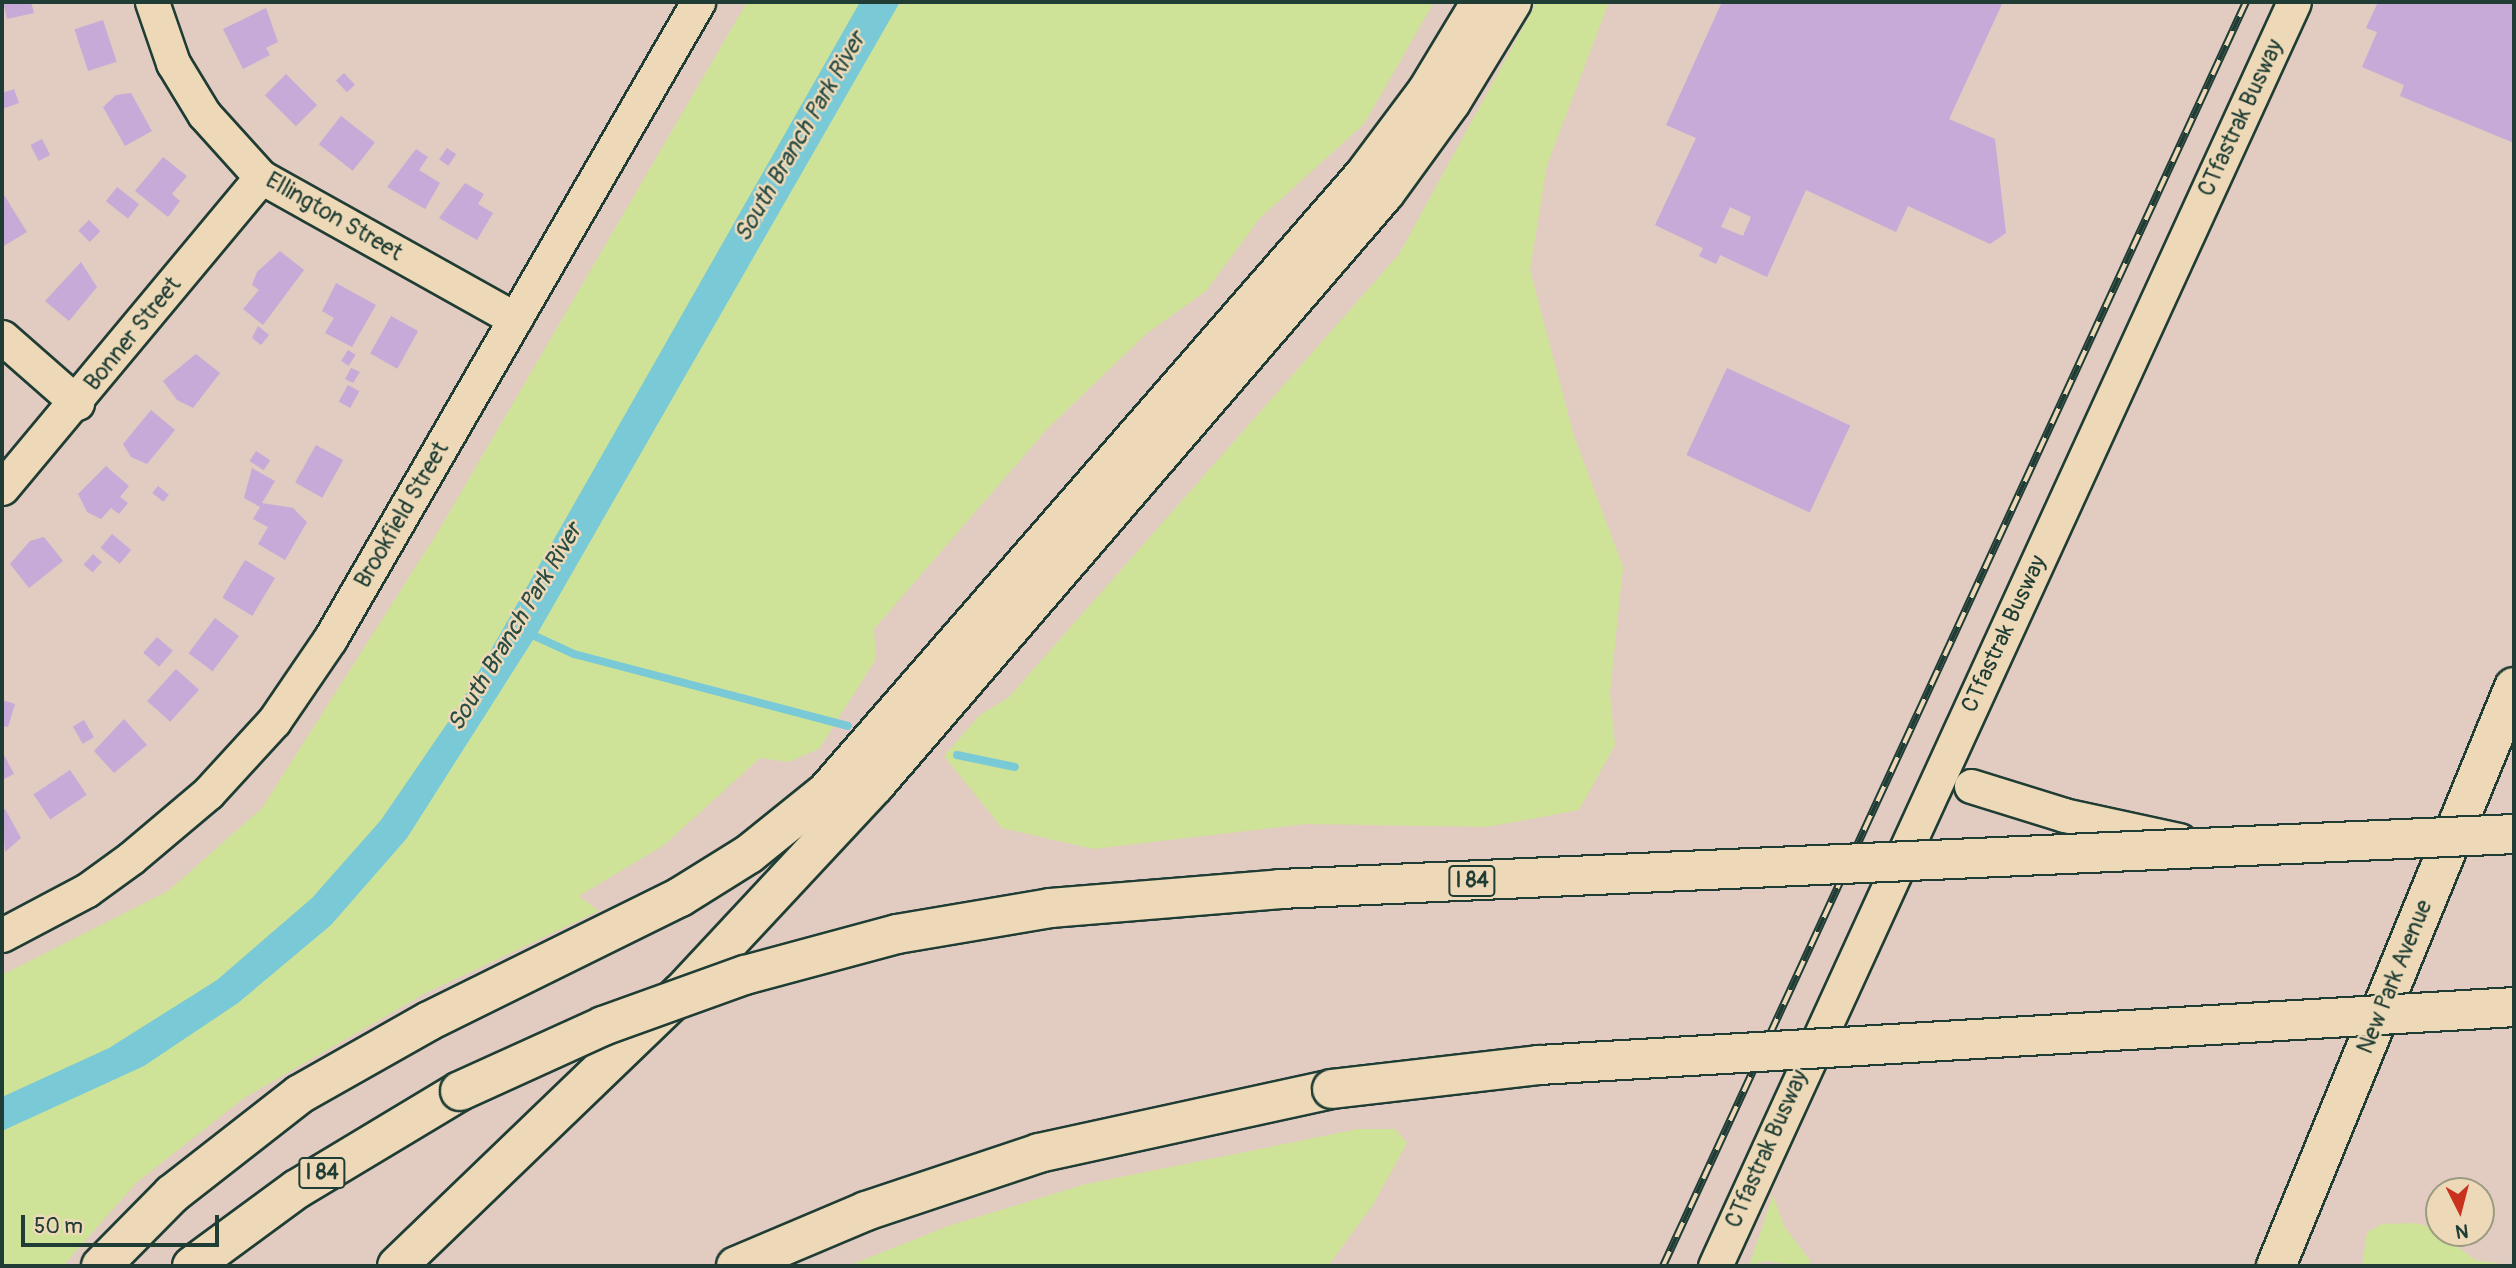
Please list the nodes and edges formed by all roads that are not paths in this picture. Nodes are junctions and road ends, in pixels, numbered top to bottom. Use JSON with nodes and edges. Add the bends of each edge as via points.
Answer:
{"nodes":[{"id":1,"x":152,"y":2,"type":"edge"},
{"id":2,"x":698,"y":2,"type":"edge"},
{"id":3,"x":1481,"y":2,"type":"edge"},
{"id":4,"x":1512,"y":2,"type":"edge"},
{"id":5,"x":2294,"y":2,"type":"edge"},
{"id":6,"x":261,"y":177,"type":"junction"},
{"id":7,"x":515,"y":319,"type":"junction"},
{"id":8,"x":2,"y":337,"type":"edge"},
{"id":9,"x":77,"y":404,"type":"junction"},
{"id":10,"x":2,"y":488,"type":"edge"},
{"id":11,"x":2514,"y":687,"type":"edge"},
{"id":12,"x":1971,"y":786,"type":"dead end"},
{"id":13,"x":2514,"y":834,"type":"edge"},
{"id":14,"x":2226,"y":847,"type":"junction"},
{"id":15,"x":2,"y":935,"type":"edge"},
{"id":16,"x":2514,"y":1007,"type":"edge"},
{"id":17,"x":101,"y":1266,"type":"edge"},
{"id":18,"x":192,"y":1266,"type":"edge"},
{"id":19,"x":397,"y":1266,"type":"edge"},
{"id":20,"x":736,"y":1266,"type":"edge"},
{"id":21,"x":1715,"y":1266,"type":"edge"},
{"id":22,"x":2276,"y":1266,"type":"edge"}],
"edges":[{"from":1,"to":6,"type":"street","name":"Ellington Street","via":[[173,63],[204,114]]},
{"from":2,"to":7,"type":"street","name":"Brookfield Street"},
{"from":3,"to":17,"type":"main road","via":[[1427,91],[1360,180],[827,791],[699,887],[429,1021],[300,1094],[172,1194]]},
{"from":4,"to":19,"type":"main road","via":[[1451,103],[1385,194],[883,777],[682,992]]},
{"from":5,"to":21,"type":"street","name":"CTfastrak Busway"},
{"from":6,"to":7,"type":"street","name":"Ellington Street"},
{"from":6,"to":9,"type":"street","name":"Bonner Street"},
{"from":7,"to":15,"type":"street","name":"Brookfield Street","via":[[330,639],[274,721],[208,793],[131,858]]},
{"from":8,"to":9,"type":"street"},
{"from":9,"to":10,"type":"street","name":"Bonner Street"},
{"from":11,"to":22,"type":"main road","name":"New Park Avenue"},
{"from":12,"to":14,"type":"street","bridge":true,"via":[[2090,822]]},
{"from":13,"to":14,"type":"main road","number":"I 84","bridge":true},
{"from":14,"to":18,"type":"main road","number":"I 84","bridge":true,"via":[[1280,889],[1016,913],[897,934],[745,975],[603,1026],[460,1091],[297,1189]]},
{"from":16,"to":20,"type":"main road","bridge":true,"via":[[1500,1068],[1332,1089],[1040,1153],[866,1211]]}]}
